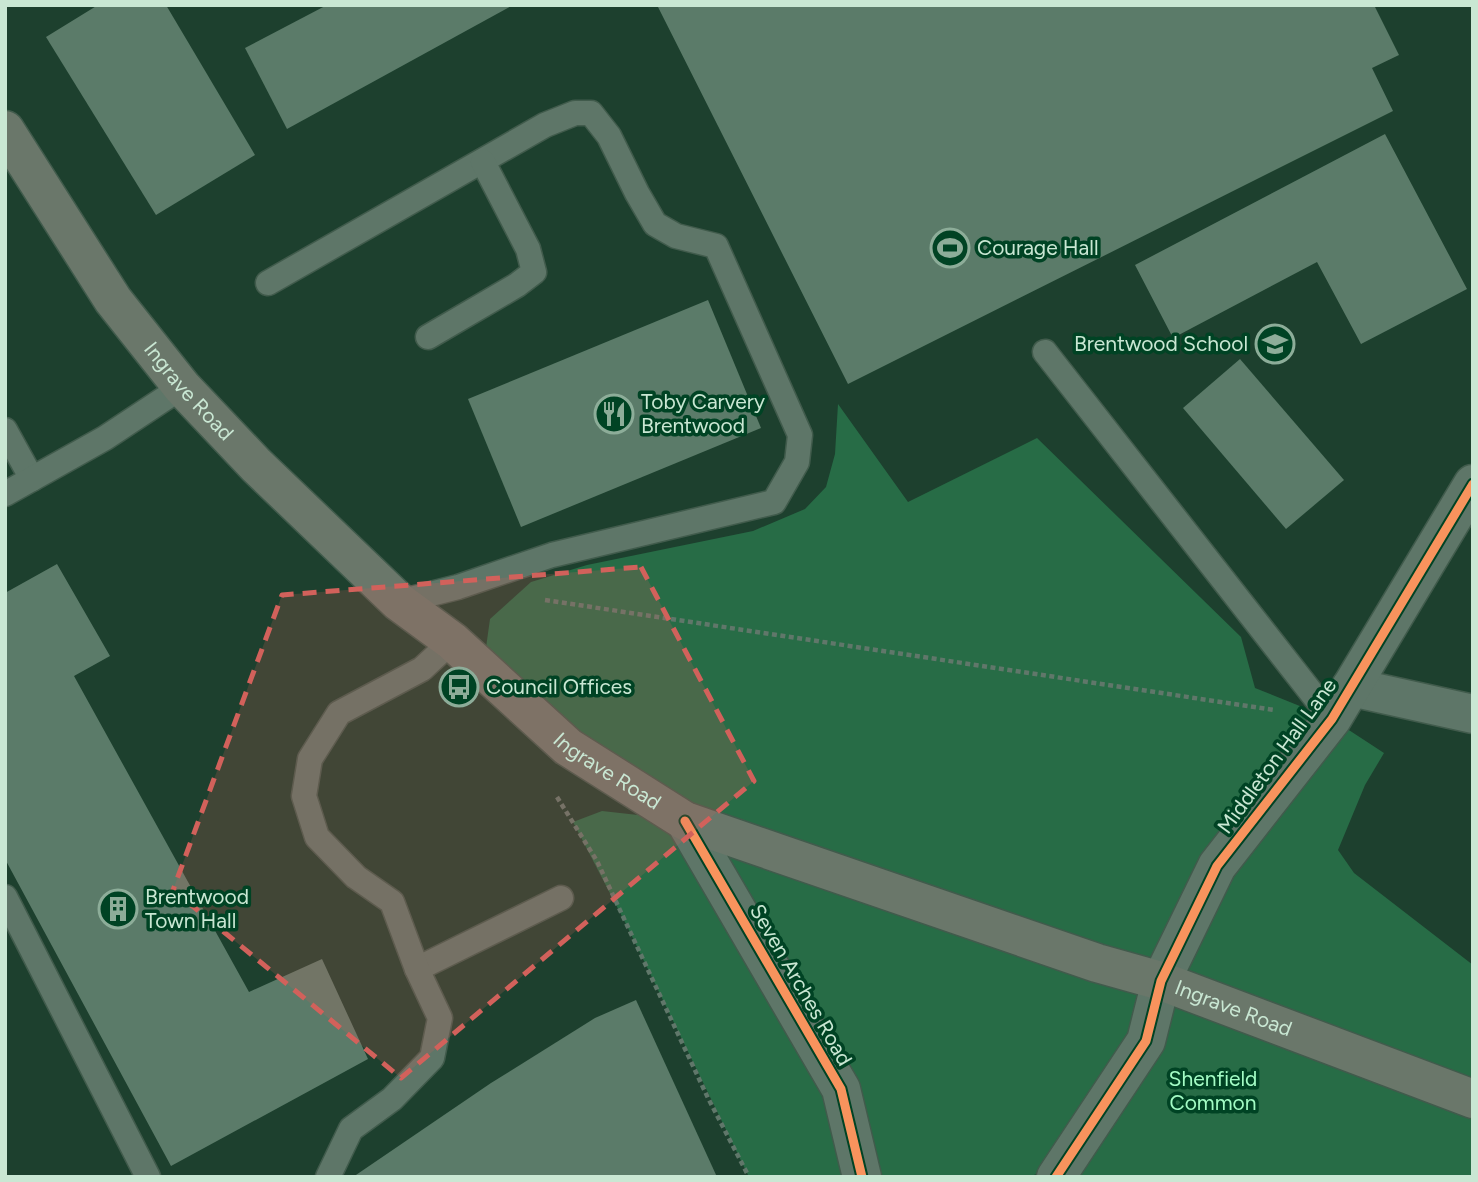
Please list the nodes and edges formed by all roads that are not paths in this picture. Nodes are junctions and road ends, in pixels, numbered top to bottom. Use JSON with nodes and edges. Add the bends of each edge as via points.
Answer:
{"nodes":[{"id":1,"x":5,"y":130,"type":"edge"},
{"id":2,"x":483,"y":162,"type":"junction"},
{"id":3,"x":268,"y":283,"type":"dead end"},
{"id":4,"x":428,"y":337,"type":"dead end"},
{"id":5,"x":1045,"y":352,"type":"dead end"},
{"id":6,"x":182,"y":387,"type":"junction"},
{"id":7,"x":5,"y":430,"type":"edge"},
{"id":8,"x":33,"y":479,"type":"junction"},
{"id":9,"x":1473,"y":484,"type":"edge"},
{"id":10,"x":5,"y":494,"type":"edge"},
{"id":11,"x":398,"y":602,"type":"junction"},
{"id":12,"x":452,"y":641,"type":"junction"},
{"id":13,"x":1341,"y":703,"type":"junction"},
{"id":14,"x":1473,"y":714,"type":"edge"},
{"id":15,"x":685,"y":821,"type":"junction"},
{"id":16,"x":5,"y":897,"type":"edge"},
{"id":17,"x":561,"y":898,"type":"dead end"},
{"id":18,"x":417,"y":970,"type":"junction"},
{"id":19,"x":1161,"y":981,"type":"junction"},
{"id":20,"x":1473,"y":1099,"type":"edge"},
{"id":21,"x":1060,"y":1170,"type":"edge"},
{"id":22,"x":148,"y":1177,"type":"edge"},
{"id":23,"x":328,"y":1177,"type":"edge"},
{"id":24,"x":862,"y":1177,"type":"edge"},
{"id":25,"x":1029,"y":1177,"type":"edge"}],
"edges":[{"from":1,"to":6,"type":"main road","name":"Ingrave Road","via":[[113,300]]},
{"from":2,"to":3,"type":"lane"},
{"from":2,"to":4,"type":"lane","via":[[528,249],[534,272]]},
{"from":2,"to":11,"type":"lane","via":[[545,125],[575,113],[591,113],[609,135],[655,224],[676,236],[716,246],[800,435],[797,462],[774,502],[552,555]]},
{"from":5,"to":13,"type":"lane"},
{"from":6,"to":8,"type":"lane"},
{"from":6,"to":11,"type":"main road","name":"Ingrave Road"},
{"from":7,"to":8,"type":"lane"},
{"from":8,"to":10,"type":"lane"},
{"from":9,"to":13,"type":"street","name":"Middleton Hall Lane"},
{"from":11,"to":12,"type":"main road","name":"Ingrave Road"},
{"from":12,"to":15,"type":"main road","name":"Ingrave Road","via":[[568,747]]},
{"from":12,"to":18,"type":"lane","via":[[422,669],[339,713],[310,759],[304,796],[317,837],[356,877],[392,902]]},
{"from":13,"to":14,"type":"street"},
{"from":13,"to":19,"type":"street","name":"Middleton Hall Lane","via":[[1217,866]]},
{"from":15,"to":19,"type":"main road","name":"Ingrave Road"},
{"from":15,"to":24,"type":"street","name":"Seven Arches Road","via":[[841,1089]]},
{"from":16,"to":22,"type":"lane"},
{"from":17,"to":18,"type":"lane"},
{"from":18,"to":23,"type":"lane","via":[[440,1018],[432,1058],[392,1099],[351,1129]]},
{"from":19,"to":20,"type":"main road","name":"Ingrave Road"},
{"from":19,"to":21,"type":"street","via":[[1146,1041]]},
{"from":21,"to":25,"type":"street"}]}
